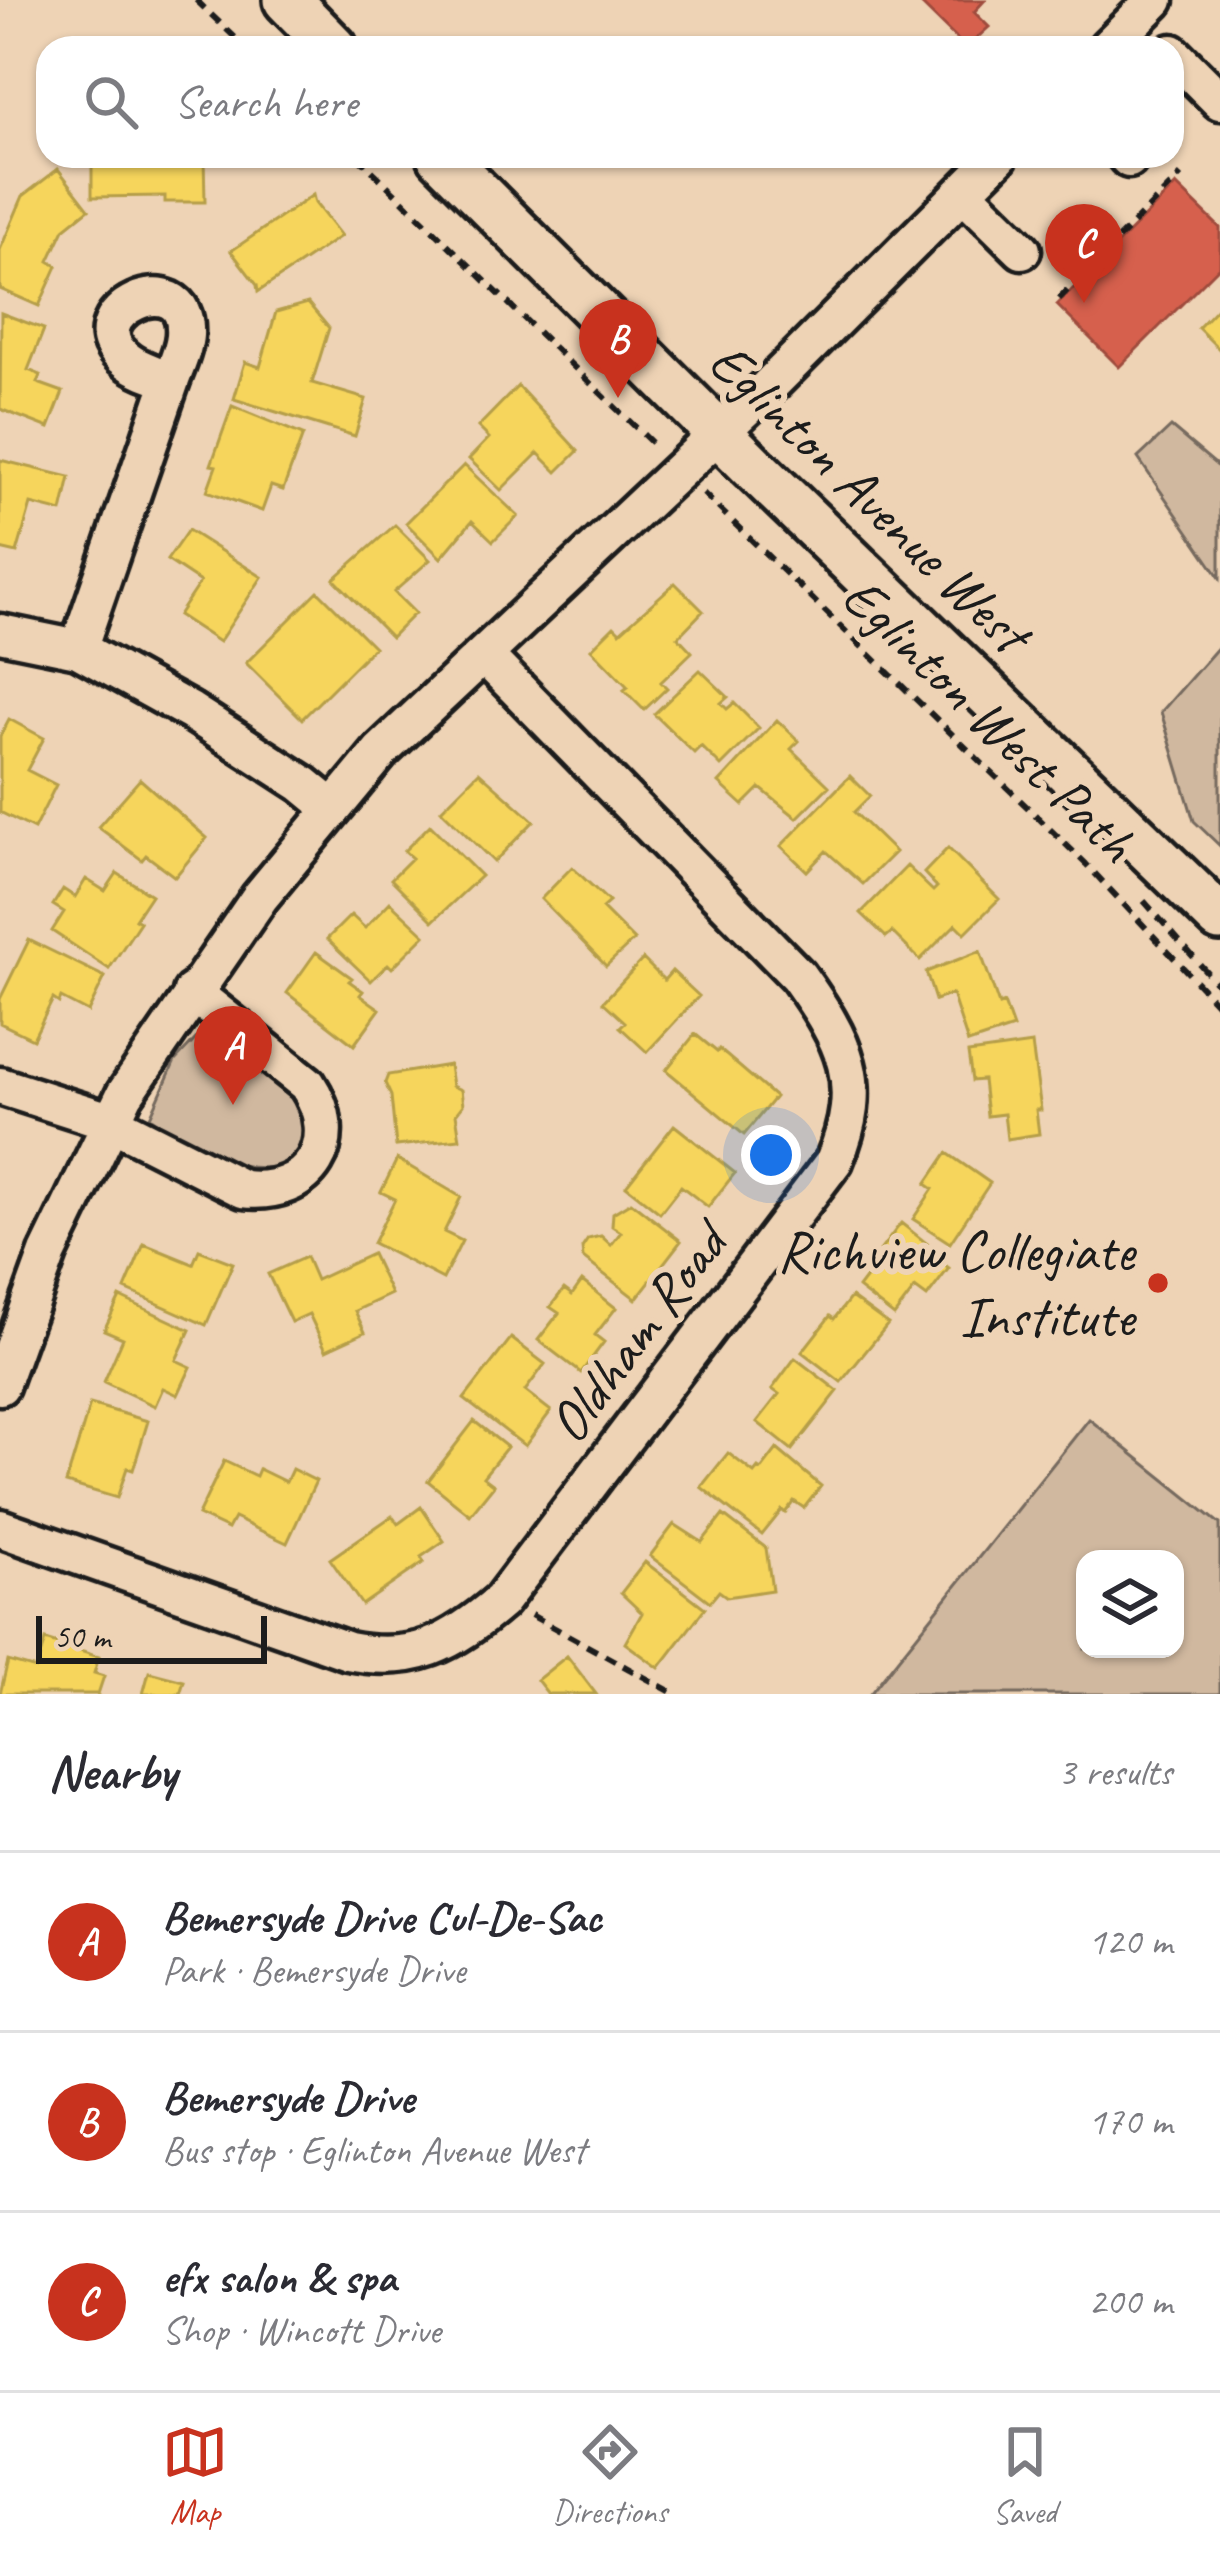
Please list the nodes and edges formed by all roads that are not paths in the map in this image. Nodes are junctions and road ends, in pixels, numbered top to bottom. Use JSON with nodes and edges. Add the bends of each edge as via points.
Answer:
{"nodes":[{"id":1,"x":286,"y":0,"type":"edge"},
{"id":2,"x":1140,"y":6,"type":"edge"},
{"id":3,"x":322,"y":36,"type":"edge"},
{"id":4,"x":1116,"y":36,"type":"edge"},
{"id":5,"x":1160,"y":36,"type":"edge"},
{"id":6,"x":1184,"y":64,"type":"edge"},
{"id":7,"x":1220,"y":101,"type":"edge"},
{"id":8,"x":453,"y":168,"type":"edge"},
{"id":9,"x":987,"y":168,"type":"edge"},
{"id":10,"x":963,"y":192,"type":"junction"},
{"id":11,"x":1022,"y":250,"type":"dead end"},
{"id":12,"x":171,"y":380,"type":"dead end"},
{"id":13,"x":718,"y":433,"type":"junction"},
{"id":14,"x":0,"y":634,"type":"edge"},
{"id":15,"x":78,"y":650,"type":"junction"},
{"id":16,"x":485,"y":656,"type":"junction"},
{"id":17,"x":331,"y":807,"type":"junction"},
{"id":18,"x":1220,"y":918,"type":"edge"},
{"id":19,"x":192,"y":992,"type":"junction"},
{"id":20,"x":0,"y":1086,"type":"edge"},
{"id":21,"x":109,"y":1121,"type":"junction"},
{"id":22,"x":0,"y":1386,"type":"edge"},
{"id":23,"x":0,"y":1528,"type":"edge"}],
"edges":[{"from":1,"to":3,"type":"main road"},
{"from":2,"to":4,"type":"street"},
{"from":2,"to":5,"type":"street"},
{"from":6,"to":7,"type":"street"},
{"from":8,"to":13,"type":"main road","name":"Eglinton Avenue West"},
{"from":9,"to":10,"type":"street"},
{"from":10,"to":11,"type":"street"},
{"from":10,"to":13,"type":"street"},
{"from":12,"to":15,"type":"street"},
{"from":13,"to":16,"type":"street"},
{"from":13,"to":18,"type":"main road","name":"Eglinton Avenue West"},
{"from":14,"to":15,"type":"street"},
{"from":15,"to":17,"type":"street","via":[[190,711]]},
{"from":16,"to":17,"type":"street"},
{"from":16,"to":23,"type":"street","name":"Oldham Road","via":[[798,976],[848,1070],[853,1099],[834,1161],[501,1601],[431,1649],[384,1658],[316,1641]]},
{"from":17,"to":19,"type":"street"},
{"from":19,"to":21,"type":"street"},
{"from":19,"to":21,"type":"street","via":[[308,1084],[324,1121],[315,1161],[284,1188],[243,1189]]},
{"from":20,"to":21,"type":"street"},
{"from":21,"to":22,"type":"street","via":[[48,1253]]}]}
